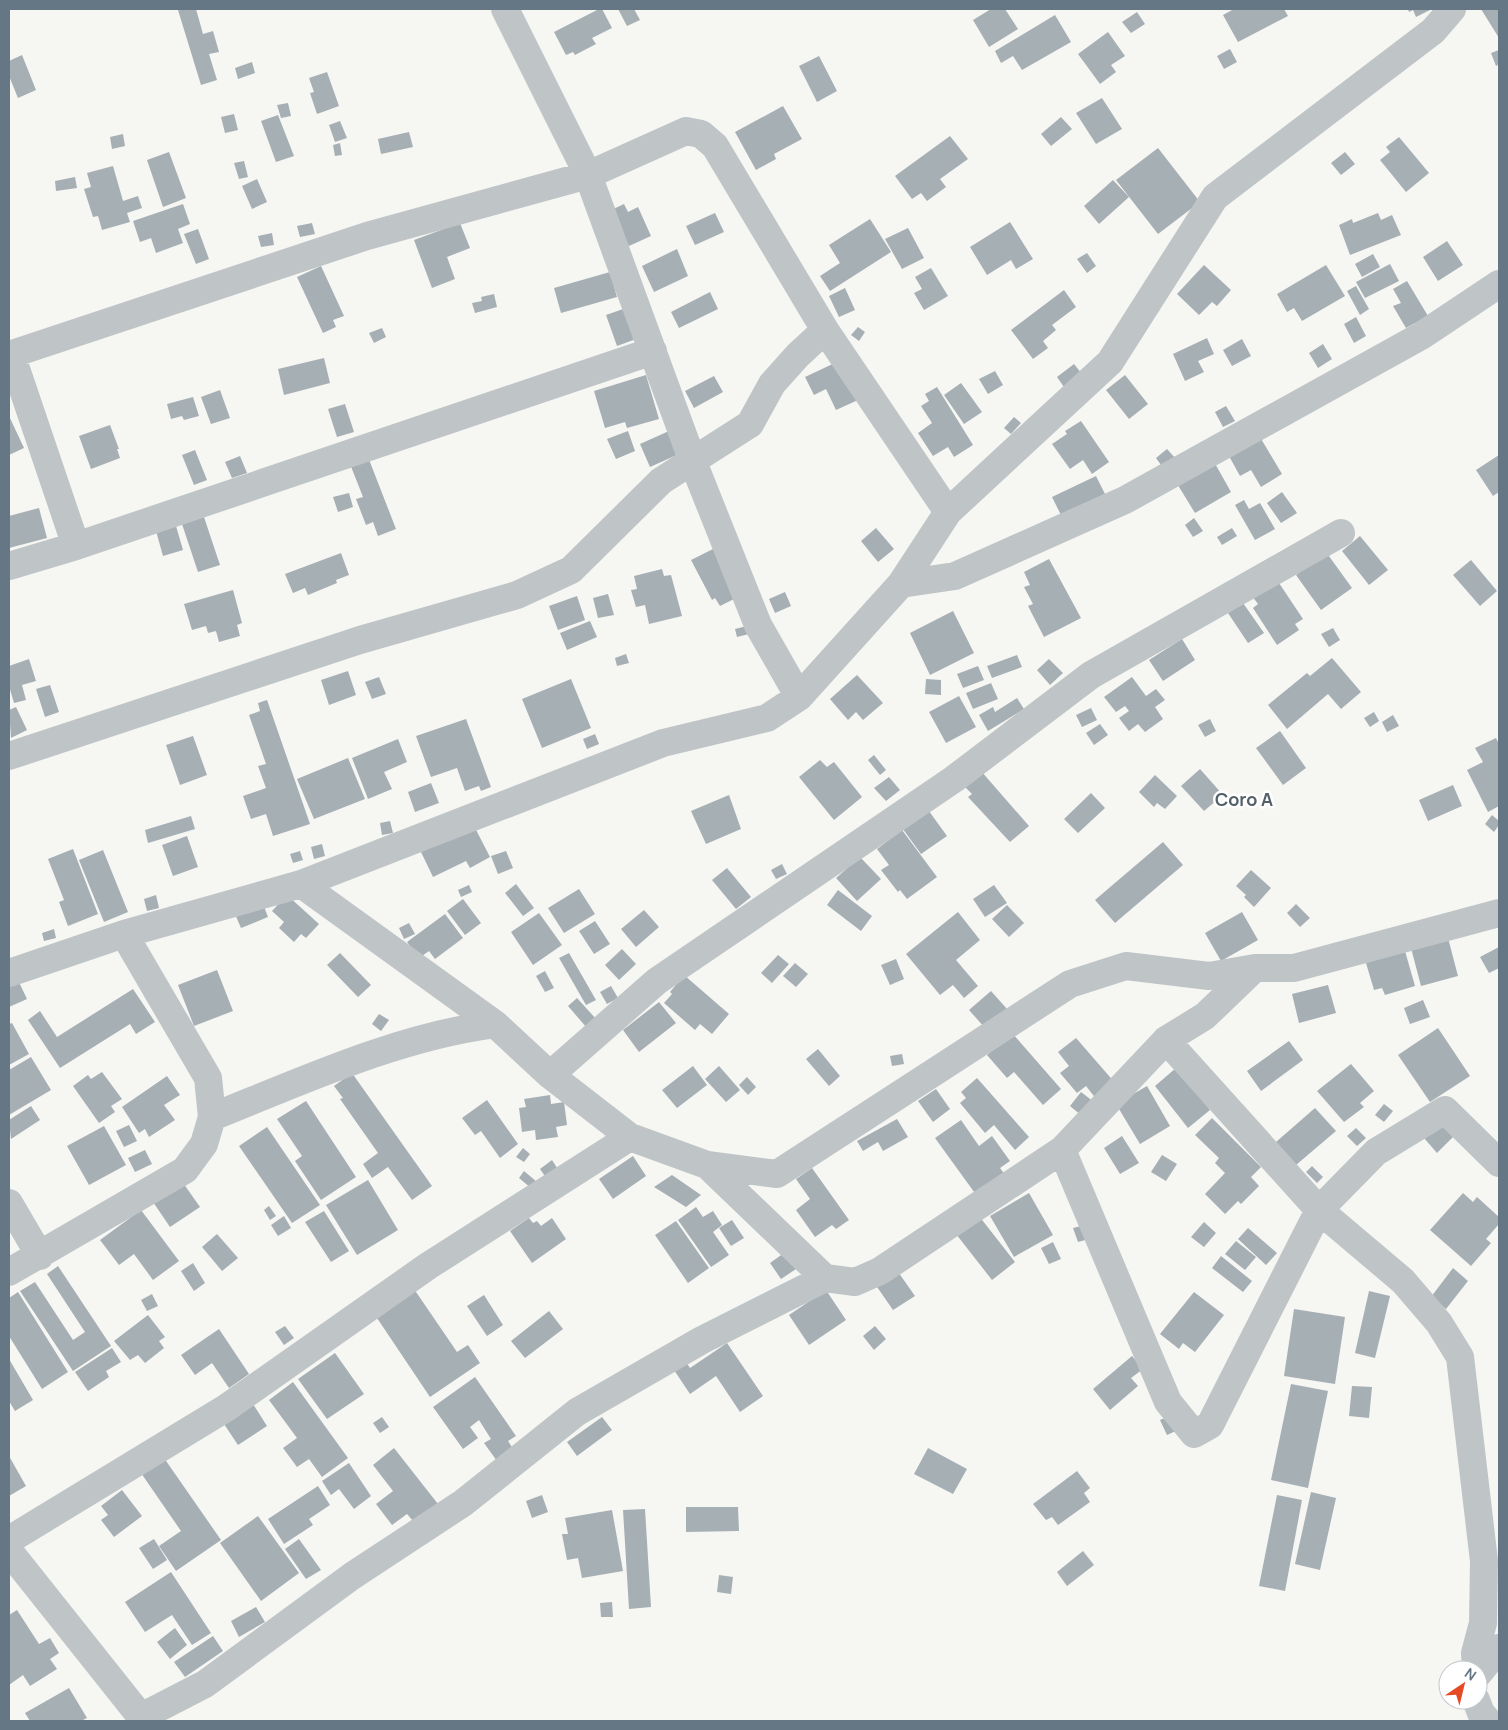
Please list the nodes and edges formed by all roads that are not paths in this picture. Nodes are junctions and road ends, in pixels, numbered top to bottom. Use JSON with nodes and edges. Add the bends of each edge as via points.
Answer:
{"nodes":[{"id":1,"x":505,"y":9,"type":"edge"},
{"id":2,"x":1452,"y":9,"type":"edge"},
{"id":3,"x":588,"y":174,"type":"junction"},
{"id":4,"x":1499,"y":284,"type":"edge"},
{"id":5,"x":825,"y":330,"type":"junction"},
{"id":6,"x":653,"y":351,"type":"junction"},
{"id":7,"x":10,"y":354,"type":"edge"},
{"id":8,"x":692,"y":462,"type":"junction"},
{"id":9,"x":948,"y":512,"type":"junction"},
{"id":10,"x":1341,"y":533,"type":"dead end"},
{"id":11,"x":76,"y":546,"type":"junction"},
{"id":12,"x":9,"y":566,"type":"edge"},
{"id":13,"x":901,"y":584,"type":"junction"},
{"id":14,"x":799,"y":697,"type":"junction"},
{"id":15,"x":9,"y":756,"type":"edge"},
{"id":16,"x":301,"y":884,"type":"junction"},
{"id":17,"x":1499,"y":913,"type":"edge"},
{"id":18,"x":124,"y":934,"type":"junction"},
{"id":19,"x":1255,"y":968,"type":"junction"},
{"id":20,"x":9,"y":973,"type":"edge"},
{"id":21,"x":495,"y":1024,"type":"junction"},
{"id":22,"x":1166,"y":1040,"type":"junction"},
{"id":23,"x":550,"y":1075,"type":"junction"},
{"id":24,"x":212,"y":1116,"type":"junction"},
{"id":25,"x":630,"y":1137,"type":"junction"},
{"id":26,"x":1062,"y":1150,"type":"junction"},
{"id":27,"x":1499,"y":1163,"type":"edge"},
{"id":28,"x":707,"y":1165,"type":"junction"},
{"id":29,"x":9,"y":1203,"type":"edge"},
{"id":30,"x":1319,"y":1210,"type":"junction"},
{"id":31,"x":40,"y":1256,"type":"junction"},
{"id":32,"x":9,"y":1272,"type":"edge"},
{"id":33,"x":825,"y":1278,"type":"junction"},
{"id":34,"x":9,"y":1540,"type":"edge"},
{"id":35,"x":9,"y":1551,"type":"edge"},
{"id":36,"x":1499,"y":1648,"type":"edge"},
{"id":37,"x":1476,"y":1660,"type":"edge"},
{"id":38,"x":1488,"y":1662,"type":"edge"},
{"id":39,"x":1480,"y":1710,"type":"edge"},
{"id":40,"x":137,"y":1719,"type":"edge"},
{"id":41,"x":1488,"y":1721,"type":"edge"}],
"edges":[{"from":1,"to":3,"type":"street"},
{"from":2,"to":9,"type":"street","via":[[1433,31],[1215,197],[1110,362]]},
{"from":3,"to":5,"type":"street","via":[[686,132],[701,134],[716,146]]},
{"from":3,"to":6,"type":"street"},
{"from":3,"to":7,"type":"street","via":[[367,236]]},
{"from":4,"to":13,"type":"street","via":[[1421,336],[1125,500],[955,576]]},
{"from":5,"to":8,"type":"street","via":[[772,384],[750,424]]},
{"from":5,"to":9,"type":"street"},
{"from":6,"to":8,"type":"street"},
{"from":6,"to":11,"type":"street"},
{"from":7,"to":11,"type":"street"},
{"from":8,"to":14,"type":"street","via":[[758,625]]},
{"from":8,"to":15,"type":"street","via":[[661,482],[571,570],[517,595],[360,640]]},
{"from":9,"to":13,"type":"street"},
{"from":10,"to":23,"type":"street","via":[[1091,675],[954,779],[657,981]]},
{"from":11,"to":12,"type":"street"},
{"from":13,"to":14,"type":"street"},
{"from":14,"to":16,"type":"street","via":[[767,718],[662,743]]},
{"from":16,"to":18,"type":"street"},
{"from":16,"to":21,"type":"street"},
{"from":17,"to":19,"type":"street","via":[[1294,968]]},
{"from":18,"to":20,"type":"street"},
{"from":18,"to":24,"type":"street","via":[[208,1078]]},
{"from":19,"to":22,"type":"street","via":[[1206,1016]]},
{"from":19,"to":28,"type":"street","via":[[1209,976],[1126,966],[1070,984],[777,1174]]},
{"from":21,"to":23,"type":"street"},
{"from":21,"to":24,"type":"street","via":[[452,1030],[353,1061]]},
{"from":22,"to":26,"type":"street"},
{"from":22,"to":30,"type":"street"},
{"from":23,"to":25,"type":"street"},
{"from":24,"to":31,"type":"street","via":[[204,1144],[185,1170]]},
{"from":25,"to":28,"type":"street"},
{"from":25,"to":34,"type":"street","via":[[428,1266],[226,1408]]},
{"from":26,"to":30,"type":"street","via":[[1168,1402],[1194,1434],[1210,1425]]},
{"from":26,"to":33,"type":"street","via":[[880,1271],[855,1282]]},
{"from":27,"to":30,"type":"street","via":[[1445,1110],[1376,1152]]},
{"from":28,"to":33,"type":"street"},
{"from":29,"to":31,"type":"street"},
{"from":30,"to":37,"type":"street","via":[[1403,1281],[1440,1322],[1460,1357],[1484,1561],[1482,1623]]},
{"from":31,"to":32,"type":"street"},
{"from":33,"to":40,"type":"street","via":[[702,1340],[577,1412],[463,1503],[352,1576],[205,1684]]},
{"from":35,"to":40,"type":"street"},
{"from":36,"to":38,"type":"street"},
{"from":39,"to":41,"type":"street"}]}
